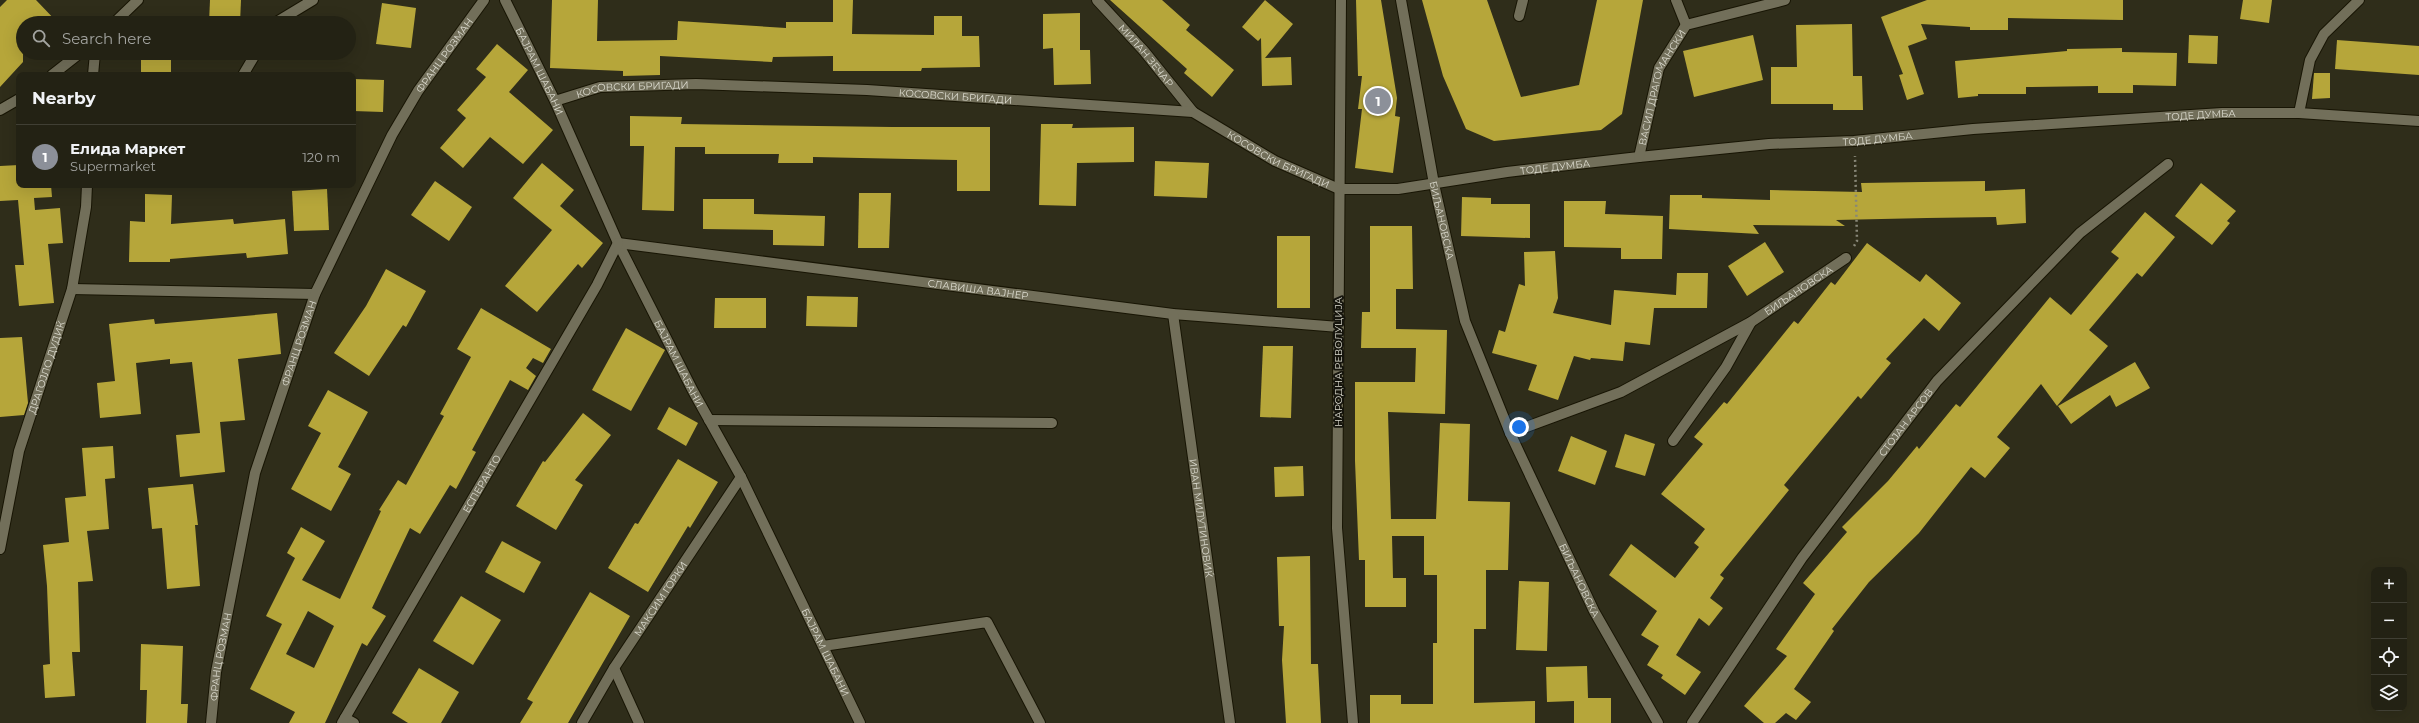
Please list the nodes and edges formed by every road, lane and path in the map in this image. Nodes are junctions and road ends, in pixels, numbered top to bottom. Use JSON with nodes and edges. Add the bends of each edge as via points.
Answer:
{"nodes":[{"id":1,"x":138,"y":0,"type":"edge"},
{"id":2,"x":313,"y":0,"type":"edge"},
{"id":3,"x":484,"y":0,"type":"edge"},
{"id":4,"x":505,"y":0,"type":"edge"},
{"id":5,"x":1096,"y":0,"type":"edge"},
{"id":6,"x":1341,"y":0,"type":"edge"},
{"id":7,"x":1401,"y":0,"type":"edge"},
{"id":8,"x":1523,"y":0,"type":"edge"},
{"id":9,"x":1676,"y":0,"type":"edge"},
{"id":10,"x":1785,"y":0,"type":"edge"},
{"id":11,"x":2359,"y":0,"type":"edge"},
{"id":12,"x":121,"y":16,"type":"edge"},
{"id":13,"x":287,"y":16,"type":"edge"},
{"id":14,"x":1519,"y":16,"type":"dead end"},
{"id":15,"x":1686,"y":25,"type":"junction"},
{"id":16,"x":71,"y":60,"type":"edge"},
{"id":17,"x":94,"y":60,"type":"edge"},
{"id":18,"x":252,"y":60,"type":"edge"},
{"id":19,"x":56,"y":72,"type":"edge"},
{"id":20,"x":93,"y":72,"type":"edge"},
{"id":21,"x":244,"y":72,"type":"edge"},
{"id":22,"x":16,"y":101,"type":"edge"},
{"id":23,"x":555,"y":101,"type":"junction"},
{"id":24,"x":0,"y":110,"type":"edge"},
{"id":25,"x":1193,"y":112,"type":"junction"},
{"id":26,"x":2299,"y":113,"type":"junction"},
{"id":27,"x":2419,"y":121,"type":"edge"},
{"id":28,"x":1854,"y":141,"type":"junction"},
{"id":29,"x":1639,"y":158,"type":"junction"},
{"id":30,"x":2168,"y":164,"type":"dead end"},
{"id":31,"x":1434,"y":184,"type":"junction"},
{"id":32,"x":87,"y":188,"type":"edge"},
{"id":33,"x":1339,"y":189,"type":"junction"},
{"id":34,"x":618,"y":243,"type":"junction"},
{"id":35,"x":1846,"y":258,"type":"joint"},
{"id":36,"x":72,"y":289,"type":"junction"},
{"id":37,"x":315,"y":294,"type":"junction"},
{"id":38,"x":1173,"y":314,"type":"junction"},
{"id":39,"x":1751,"y":322,"type":"junction"},
{"id":40,"x":1339,"y":327,"type":"junction"},
{"id":41,"x":709,"y":420,"type":"junction"},
{"id":42,"x":1052,"y":423,"type":"dead end"},
{"id":43,"x":1510,"y":433,"type":"junction"},
{"id":44,"x":1673,"y":441,"type":"dead end"},
{"id":45,"x":741,"y":477,"type":"junction"},
{"id":46,"x":0,"y":550,"type":"edge"},
{"id":47,"x":823,"y":646,"type":"junction"},
{"id":48,"x":614,"y":668,"type":"junction"},
{"id":49,"x":343,"y":720,"type":"edge"},
{"id":50,"x":211,"y":723,"type":"edge"},
{"id":51,"x":354,"y":723,"type":"edge"},
{"id":52,"x":582,"y":723,"type":"edge"},
{"id":53,"x":639,"y":723,"type":"edge"},
{"id":54,"x":860,"y":723,"type":"edge"},
{"id":55,"x":1040,"y":723,"type":"edge"},
{"id":56,"x":1230,"y":723,"type":"edge"},
{"id":57,"x":1353,"y":723,"type":"edge"},
{"id":58,"x":1658,"y":723,"type":"edge"},
{"id":59,"x":1692,"y":723,"type":"edge"}],
"edges":[{"from":1,"to":12,"type":"street"},
{"from":2,"to":13,"type":"street"},
{"from":3,"to":37,"type":"street","name":"ФРАНЦ РОЗМАН","via":[[418,91],[392,135]]},
{"from":4,"to":23,"type":"street","name":"БАЈРАМ ШАБАНИ"},
{"from":5,"to":25,"type":"street","name":"МИЛАН ЗЕЧАР","via":[[1144,52]]},
{"from":6,"to":33,"type":"street","name":"НАРОДНА РЕВОЛУЦИЈА"},
{"from":7,"to":31,"type":"street","name":"БИЉАНОВСКА"},
{"from":8,"to":14,"type":"street"},
{"from":9,"to":15,"type":"street"},
{"from":10,"to":15,"type":"street","name":"ВАСИЛ ДРАГОМАНСКИ"},
{"from":11,"to":26,"type":"street","via":[[2324,34],[2310,60]]},
{"from":15,"to":29,"type":"street","name":"ВАСИЛ ДРАГОМАНСКИ","via":[[1659,68]]},
{"from":16,"to":19,"type":"street"},
{"from":17,"to":20,"type":"street"},
{"from":18,"to":21,"type":"street"},
{"from":22,"to":24,"type":"street"},
{"from":23,"to":25,"type":"street","name":"КОСОВСКИ БРИГАДИ","via":[[600,87],[696,84],[867,90]]},
{"from":23,"to":34,"type":"street","name":"БАЈРАМ ШАБАНИ"},
{"from":25,"to":33,"type":"street","name":"КОСОВСКИ БРИГАДИ","via":[[1275,161]]},
{"from":26,"to":27,"type":"street","name":"ТОДЕ ДУМБА"},
{"from":26,"to":28,"type":"street","name":"ТОДЕ ДУМБА","via":[[2222,113],[1974,129]]},
{"from":28,"to":29,"type":"street","name":"ТОДЕ ДУМБА","via":[[1769,144]]},
{"from":28,"to":35,"type":"path","via":[[1857,241]]},
{"from":29,"to":31,"type":"street","name":"ТОДЕ ДУМБА","via":[[1506,172]]},
{"from":30,"to":59,"type":"street","name":"СТОЈАН АРСОВ","via":[[2080,233],[1937,381],[1802,558]]},
{"from":31,"to":33,"type":"street","name":"ТОДЕ ДУМБА","via":[[1398,189]]},
{"from":31,"to":43,"type":"street","name":"БИЉАНОВСКА","via":[[1465,321]]},
{"from":32,"to":36,"type":"street","name":"ДРАГОЈЛО ДУДИЌ"},
{"from":33,"to":40,"type":"street","name":"НАРОДНА РЕВОЛУЦИЈА"},
{"from":34,"to":38,"type":"street","name":"СЛАВИША ВАЈНЕР"},
{"from":34,"to":41,"type":"street","name":"БАЈРАМ ШАБАНИ"},
{"from":34,"to":49,"type":"street","name":"ЕСПЕРАНТО","via":[[597,285]]},
{"from":35,"to":39,"type":"street","name":"БИЉАНОВСКА"},
{"from":36,"to":37,"type":"street"},
{"from":36,"to":46,"type":"street","name":"ДРАГОЈЛО ДУДИЌ","via":[[19,451]]},
{"from":37,"to":50,"type":"street","name":"ФРАНЦ РОЗМАН","via":[[255,473],[219,658]]},
{"from":38,"to":40,"type":"street","name":"СЛАВИША ВАЈНЕР"},
{"from":38,"to":56,"type":"street","name":"ИВАН МИЛУТИНОВИЌ"},
{"from":39,"to":43,"type":"street","name":"БИЉАНОВСКА","via":[[1621,392]]},
{"from":39,"to":44,"type":"street","name":"БИЉАНОВСКА","via":[[1726,367]]},
{"from":40,"to":57,"type":"street","name":"НАРОДНА РЕВОЛУЦИЈА","via":[[1337,528]]},
{"from":41,"to":42,"type":"street"},
{"from":41,"to":45,"type":"street","name":"БАЈРАМ ШАБАНИ"},
{"from":43,"to":58,"type":"street","name":"БИЉАНОВСКА","via":[[1594,611]]},
{"from":45,"to":47,"type":"street","name":"БАЈРАМ ШАБАНИ"},
{"from":45,"to":48,"type":"street","name":"МАКСИМ ГОРКИ"},
{"from":47,"to":54,"type":"street","name":"БАЈРАМ ШАБАНИ"},
{"from":47,"to":55,"type":"street","via":[[987,622]]},
{"from":48,"to":52,"type":"street","name":"МАКСИМ ГОРКИ"},
{"from":48,"to":53,"type":"street"},
{"from":49,"to":51,"type":"street"}]}
